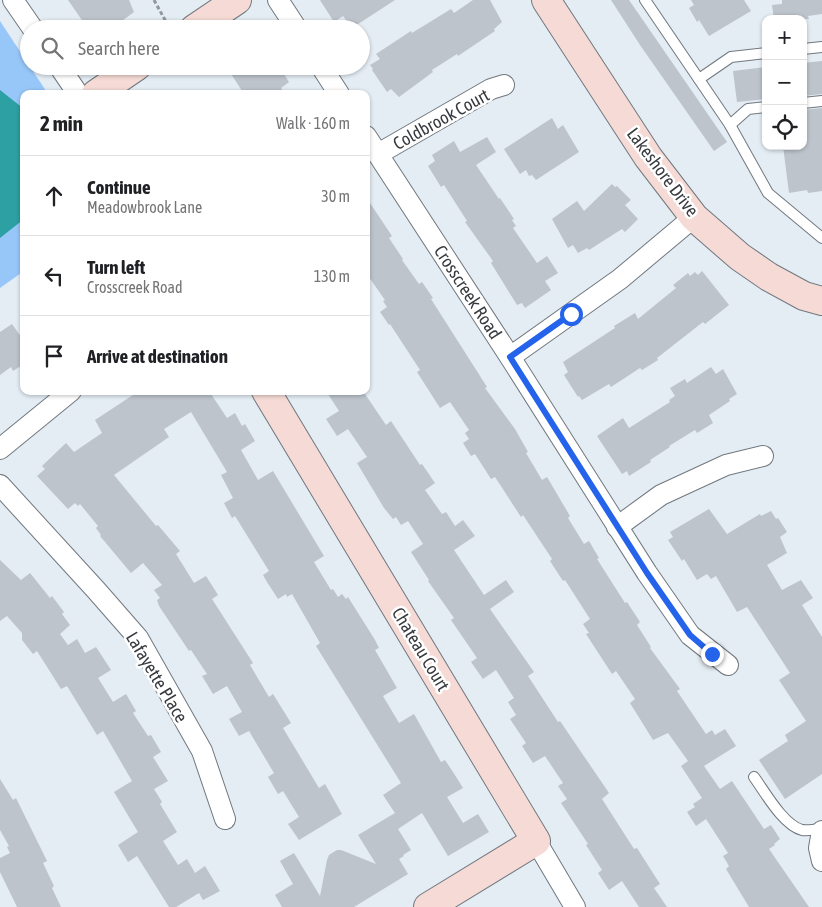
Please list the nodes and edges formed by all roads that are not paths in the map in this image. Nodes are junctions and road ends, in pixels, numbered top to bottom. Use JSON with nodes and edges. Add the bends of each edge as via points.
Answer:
{"nodes":[{"id":1,"x":13,"y":0,"type":"edge"},
{"id":2,"x":237,"y":0,"type":"edge"},
{"id":3,"x":278,"y":0,"type":"edge"},
{"id":4,"x":546,"y":0,"type":"edge"},
{"id":5,"x":644,"y":0,"type":"edge"},
{"id":6,"x":27,"y":20,"type":"edge"},
{"id":7,"x":207,"y":20,"type":"edge"},
{"id":8,"x":291,"y":20,"type":"edge"},
{"id":9,"x":822,"y":47,"type":"edge"},
{"id":10,"x":807,"y":49,"type":"edge"},
{"id":11,"x":762,"y":53,"type":"edge"},
{"id":12,"x":65,"y":75,"type":"edge"},
{"id":13,"x":124,"y":75,"type":"edge"},
{"id":14,"x":327,"y":75,"type":"edge"},
{"id":15,"x":699,"y":78,"type":"junction"},
{"id":16,"x":504,"y":86,"type":"dead end"},
{"id":17,"x":75,"y":90,"type":"edge"},
{"id":18,"x":102,"y":90,"type":"edge"},
{"id":19,"x":336,"y":90,"type":"edge"},
{"id":20,"x":822,"y":101,"type":"edge"},
{"id":21,"x":807,"y":103,"type":"edge"},
{"id":22,"x":762,"y":107,"type":"edge"},
{"id":23,"x":730,"y":125,"type":"junction"},
{"id":24,"x":370,"y":142,"type":"edge"},
{"id":25,"x":378,"y":154,"type":"junction"},
{"id":26,"x":694,"y":217,"type":"junction"},
{"id":27,"x":822,"y":238,"type":"edge"},
{"id":28,"x":822,"y":301,"type":"edge"},
{"id":29,"x":510,"y":357,"type":"junction"},
{"id":30,"x":66,"y":395,"type":"edge"},
{"id":31,"x":268,"y":395,"type":"edge"},
{"id":32,"x":0,"y":449,"type":"edge"},
{"id":33,"x":763,"y":456,"type":"dead end"},
{"id":34,"x":0,"y":486,"type":"edge"},
{"id":35,"x":617,"y":528,"type":"junction"},
{"id":36,"x":728,"y":666,"type":"dead end"},
{"id":37,"x":754,"y":777,"type":"dead end"},
{"id":38,"x":225,"y":819,"type":"dead end"},
{"id":39,"x":822,"y":830,"type":"edge"},
{"id":40,"x":536,"y":841,"type":"junction"},
{"id":41,"x":822,"y":861,"type":"edge"},
{"id":42,"x":428,"y":907,"type":"edge"},
{"id":43,"x":575,"y":907,"type":"edge"}],
"edges":[{"from":1,"to":6,"type":"street"},
{"from":2,"to":7,"type":"street"},
{"from":3,"to":8,"type":"street"},
{"from":4,"to":26,"type":"street","name":"Lakeshore Drive","via":[[648,157]]},
{"from":5,"to":15,"type":"lane"},
{"from":9,"to":10,"type":"lane"},
{"from":11,"to":15,"type":"lane","via":[[730,57]]},
{"from":12,"to":17,"type":"street"},
{"from":13,"to":18,"type":"street"},
{"from":14,"to":19,"type":"street"},
{"from":15,"to":23,"type":"lane"},
{"from":16,"to":25,"type":"street","name":"Coldbrook Court","via":[[491,90]]},
{"from":20,"to":21,"type":"lane"},
{"from":22,"to":23,"type":"lane","via":[[748,109]]},
{"from":23,"to":27,"type":"lane","via":[[768,193]]},
{"from":24,"to":25,"type":"street","name":"Crosscreek Road"},
{"from":25,"to":29,"type":"street","name":"Crosscreek Road"},
{"from":26,"to":28,"type":"street","name":"Lakeshore Drive","via":[[769,277],[804,296]]},
{"from":26,"to":29,"type":"street","via":[[608,288]]},
{"from":29,"to":35,"type":"street","name":"Crosscreek Road"},
{"from":30,"to":32,"type":"street"},
{"from":31,"to":40,"type":"street","name":"Chateau Court"},
{"from":33,"to":35,"type":"street","via":[[726,465],[661,495]]},
{"from":34,"to":38,"type":"street","name":"Lafayette Place","via":[[138,638],[202,751]]},
{"from":35,"to":36,"type":"street","name":"Crosscreek Road","via":[[690,635]]},
{"from":37,"to":39,"type":"lane","via":[[775,807],[792,824],[802,830]]},
{"from":39,"to":41,"type":"street","via":[[819,848]]},
{"from":40,"to":42,"type":"street"},
{"from":40,"to":43,"type":"street","name":"Chateau Court"}]}
